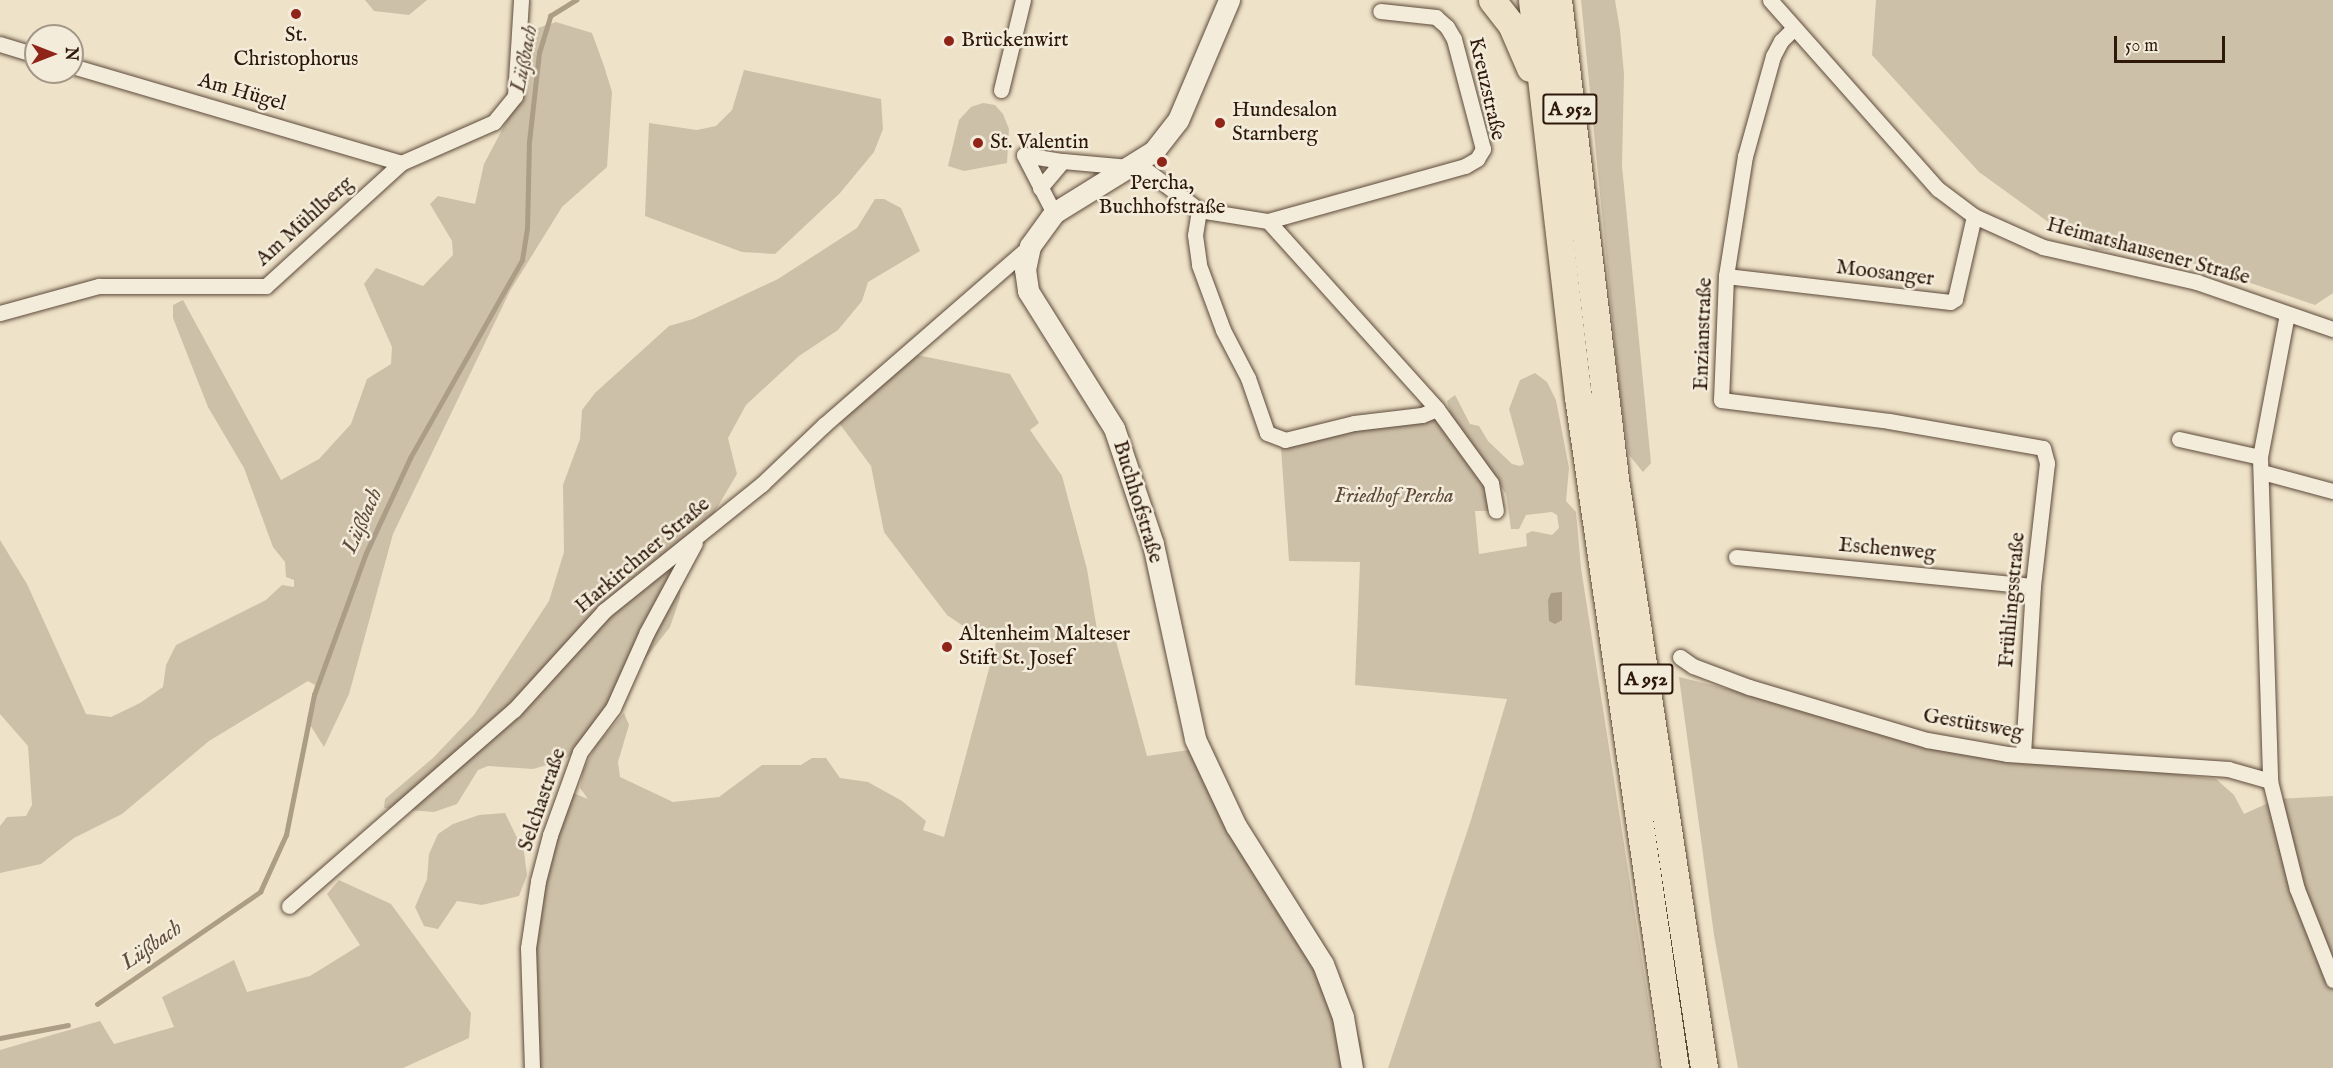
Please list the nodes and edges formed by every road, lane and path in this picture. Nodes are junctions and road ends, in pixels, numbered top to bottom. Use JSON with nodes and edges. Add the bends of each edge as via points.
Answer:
{"nodes":[{"id":1,"x":521,"y":0,"type":"edge"},
{"id":2,"x":1023,"y":0,"type":"edge"},
{"id":3,"x":1228,"y":0,"type":"edge"},
{"id":4,"x":1492,"y":0,"type":"edge"},
{"id":5,"x":1532,"y":0,"type":"edge"},
{"id":6,"x":1558,"y":0,"type":"edge"},
{"id":7,"x":1770,"y":0,"type":"edge"},
{"id":8,"x":1380,"y":11,"type":"dead end"},
{"id":9,"x":1794,"y":29,"type":"junction"},
{"id":10,"x":0,"y":44,"type":"edge"},
{"id":11,"x":24,"y":51,"type":"edge"},
{"id":12,"x":84,"y":70,"type":"edge"},
{"id":13,"x":1001,"y":90,"type":"dead end"},
{"id":14,"x":1547,"y":139,"type":"junction"},
{"id":15,"x":1063,"y":161,"type":"junction"},
{"id":16,"x":401,"y":163,"type":"junction"},
{"id":17,"x":1133,"y":165,"type":"junction"},
{"id":18,"x":1040,"y":188,"type":"junction"},
{"id":19,"x":1199,"y":210,"type":"junction"},
{"id":20,"x":1054,"y":213,"type":"junction"},
{"id":21,"x":1974,"y":216,"type":"junction"},
{"id":22,"x":1268,"y":221,"type":"junction"},
{"id":23,"x":1030,"y":246,"type":"junction"},
{"id":24,"x":1726,"y":276,"type":"junction"},
{"id":25,"x":0,"y":313,"type":"edge"},
{"id":26,"x":2287,"y":314,"type":"junction"},
{"id":27,"x":2333,"y":329,"type":"edge"},
{"id":28,"x":1437,"y":409,"type":"junction"},
{"id":29,"x":2179,"y":439,"type":"dead end"},
{"id":30,"x":2043,"y":448,"type":"joint"},
{"id":31,"x":2261,"y":464,"type":"junction"},
{"id":32,"x":2333,"y":490,"type":"edge"},
{"id":33,"x":1496,"y":512,"type":"dead end"},
{"id":34,"x":698,"y":537,"type":"junction"},
{"id":35,"x":1736,"y":557,"type":"dead end"},
{"id":36,"x":2033,"y":586,"type":"junction"},
{"id":37,"x":1680,"y":657,"type":"dead end"},
{"id":38,"x":2023,"y":755,"type":"junction"},
{"id":39,"x":2270,"y":781,"type":"junction"},
{"id":40,"x":290,"y":906,"type":"dead end"},
{"id":41,"x":2333,"y":980,"type":"edge"},
{"id":42,"x":532,"y":1068,"type":"edge"},
{"id":43,"x":1353,"y":1068,"type":"edge"},
{"id":44,"x":1675,"y":1068,"type":"edge"},
{"id":45,"x":1704,"y":1068,"type":"edge"}],
"edges":[{"from":1,"to":16,"type":"street","name":"Am Mühlberg","via":[[515,96],[494,122]]},
{"from":2,"to":13,"type":"street"},
{"from":3,"to":17,"type":"main road","name":"Buchhofstraße","via":[[1178,120],[1154,151]]},
{"from":4,"to":14,"type":"highway","via":[[1524,49]]},
{"from":5,"to":14,"type":"highway","number":"A 952"},
{"from":6,"to":45,"type":"highway","number":"A 952","via":[[1617,492]]},
{"from":7,"to":9,"type":"street","name":"Heimatshausener Straße"},
{"from":8,"to":22,"type":"street","name":"Kreuzstraße","via":[[1436,18],[1448,27],[1483,149],[1477,159],[1465,166]]},
{"from":9,"to":21,"type":"street","name":"Heimatshausener Straße","via":[[1938,189]]},
{"from":9,"to":24,"type":"street","name":"Enzianstraße","via":[[1773,56],[1745,156]]},
{"from":10,"to":11,"type":"street"},
{"from":12,"to":16,"type":"street","name":"Am Hügel"},
{"from":14,"to":44,"type":"highway","number":"A 952","via":[[1578,397]]},
{"from":15,"to":17,"type":"street"},
{"from":15,"to":18,"type":"street"},
{"from":15,"to":18,"type":"street","via":[[1024,155]]},
{"from":16,"to":25,"type":"street","name":"Am Mühlberg","via":[[266,286],[99,286]]},
{"from":17,"to":19,"type":"street","name":"Kreuzstraße"},
{"from":17,"to":20,"type":"main road","name":"Buchhofstraße"},
{"from":18,"to":20,"type":"street"},
{"from":19,"to":22,"type":"street","name":"Kreuzstraße"},
{"from":19,"to":28,"type":"street","via":[[1195,235],[1199,265],[1268,433],[1274,439],[1422,415]]},
{"from":20,"to":23,"type":"main road","name":"Buchhofstraße"},
{"from":21,"to":24,"type":"street","name":"Moosanger","via":[[1955,298],[1950,302]]},
{"from":21,"to":26,"type":"street","name":"Heimatshausener Straße","via":[[2043,247],[2187,280]]},
{"from":22,"to":28,"type":"street"},
{"from":23,"to":34,"type":"street","name":"Harkirchner Straße"},
{"from":23,"to":43,"type":"main road","name":"Buchhofstraße","via":[[1025,269],[1028,291],[1114,428],[1133,477],[1153,544],[1190,720],[1203,759],[1236,826],[1323,964],[1343,1017]]},
{"from":24,"to":30,"type":"street","name":"Enzianstraße","via":[[1721,400],[1889,421]]},
{"from":26,"to":27,"type":"street","name":"Heimatshausener Straße"},
{"from":26,"to":31,"type":"street"},
{"from":28,"to":33,"type":"street","via":[[1491,483]]},
{"from":29,"to":31,"type":"street"},
{"from":30,"to":36,"type":"street","name":"Frühlingsstraße","via":[[2047,463]]},
{"from":31,"to":32,"type":"street"},
{"from":31,"to":39,"type":"street"},
{"from":34,"to":40,"type":"street","name":"Harkirchner Straße","via":[[603,611],[514,710]]},
{"from":34,"to":42,"type":"street","name":"Selchastraße","via":[[647,632],[613,708],[580,752],[550,835],[528,948]]},
{"from":35,"to":36,"type":"street","name":"Eschenweg"},
{"from":36,"to":38,"type":"street","name":"Frühlingsstraße"},
{"from":37,"to":38,"type":"street","name":"Gestütsweg","via":[[1693,666],[1749,687],[1927,740]]},
{"from":38,"to":39,"type":"street","name":"Gestütsweg","via":[[2228,769]]},
{"from":39,"to":41,"type":"street","via":[[2297,889]]}]}
